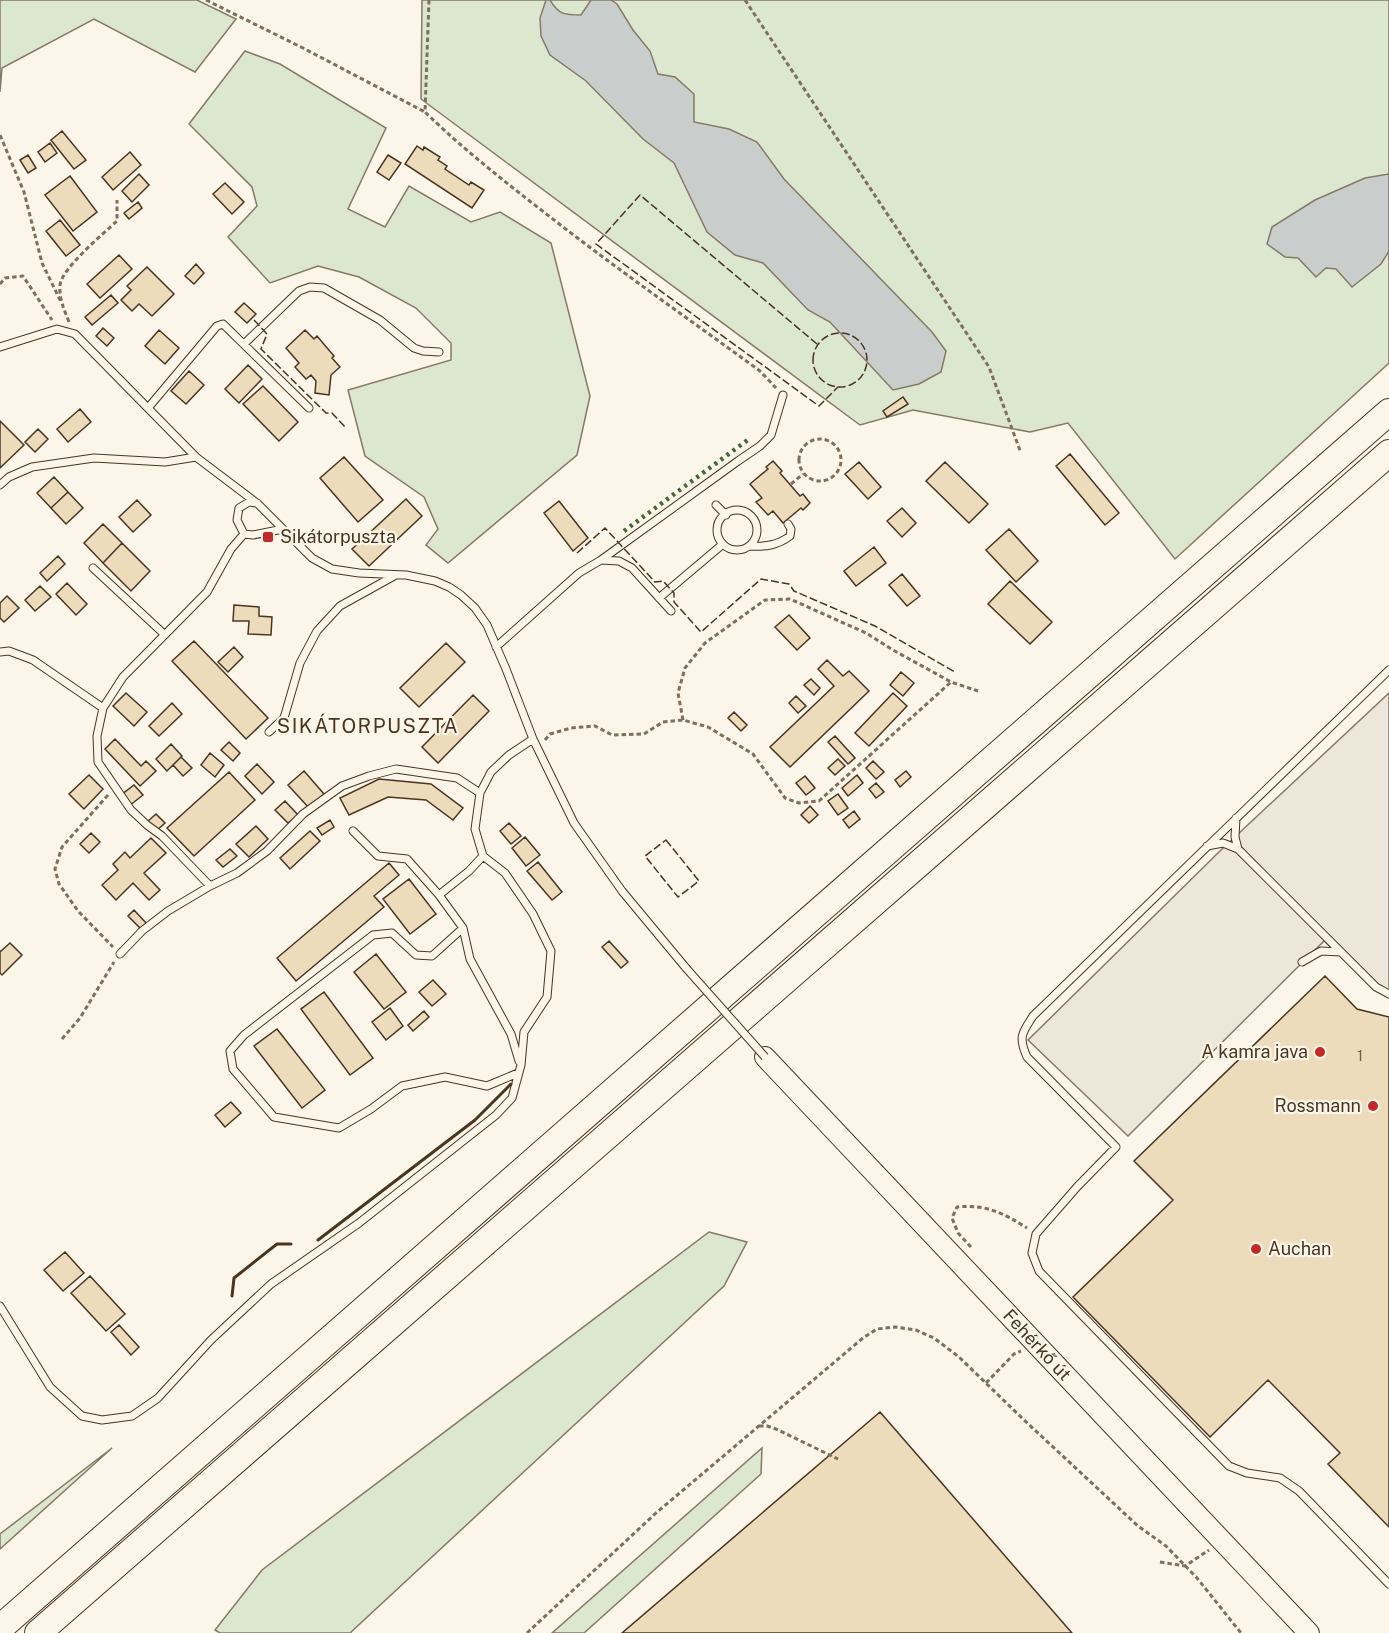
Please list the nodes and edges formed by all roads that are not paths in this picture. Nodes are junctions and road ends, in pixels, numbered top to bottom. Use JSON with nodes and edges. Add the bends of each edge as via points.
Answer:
{"nodes":[{"id":1,"x":244,"y":344,"type":"junction"},
{"id":2,"x":0,"y":347,"type":"edge"},
{"id":3,"x":439,"y":352,"type":"dead end"},
{"id":4,"x":783,"y":395,"type":"road end"},
{"id":5,"x":148,"y":408,"type":"junction"},
{"id":6,"x":309,"y":408,"type":"dead end"},
{"id":7,"x":1389,"y":412,"type":"edge"},
{"id":8,"x":1389,"y":453,"type":"edge"},
{"id":9,"x":195,"y":457,"type":"junction"},
{"id":10,"x":1389,"y":459,"type":"edge"},
{"id":11,"x":1365,"y":474,"type":"junction"},
{"id":12,"x":0,"y":485,"type":"edge"},
{"id":13,"x":258,"y":504,"type":"junction"},
{"id":14,"x":716,"y":505,"type":"dead end"},
{"id":15,"x":726,"y":515,"type":"junction"},
{"id":16,"x":789,"y":524,"type":"dead end"},
{"id":17,"x":283,"y":529,"type":"junction"},
{"id":18,"x":244,"y":534,"type":"junction"},
{"id":19,"x":723,"y":544,"type":"junction"},
{"id":20,"x":750,"y":546,"type":"junction"},
{"id":21,"x":601,"y":560,"type":"junction"},
{"id":22,"x":93,"y":568,"type":"dead end"},
{"id":23,"x":396,"y":575,"type":"junction"},
{"id":24,"x":658,"y":597,"type":"junction"},
{"id":25,"x":671,"y":611,"type":"dead end"},
{"id":26,"x":164,"y":634,"type":"junction"},
{"id":27,"x":496,"y":647,"type":"junction"},
{"id":28,"x":0,"y":652,"type":"edge"},
{"id":29,"x":1389,"y":670,"type":"edge"},
{"id":30,"x":103,"y":708,"type":"junction"},
{"id":31,"x":270,"y":732,"type":"dead end"},
{"id":32,"x":533,"y":738,"type":"junction"},
{"id":33,"x":480,"y":793,"type":"junction"},
{"id":34,"x":1236,"y":818,"type":"junction"},
{"id":35,"x":352,"y":831,"type":"dead end"},
{"id":36,"x":1207,"y":846,"type":"junction"},
{"id":37,"x":1238,"y":849,"type":"junction"},
{"id":38,"x":483,"y":856,"type":"junction"},
{"id":39,"x":210,"y":886,"type":"junction"},
{"id":40,"x":439,"y":895,"type":"junction"},
{"id":41,"x":463,"y":928,"type":"junction"},
{"id":42,"x":1341,"y":952,"type":"junction"},
{"id":43,"x":120,"y":954,"type":"road end"},
{"id":44,"x":1302,"y":962,"type":"dead end"},
{"id":45,"x":1389,"y":994,"type":"edge"},
{"id":46,"x":765,"y":1058,"type":"joint"},
{"id":47,"x":520,"y":1069,"type":"junction"},
{"id":48,"x":0,"y":1306,"type":"edge"},
{"id":49,"x":1389,"y":1584,"type":"edge"},
{"id":50,"x":0,"y":1628,"type":"edge"},
{"id":51,"x":38,"y":1633,"type":"edge"},
{"id":52,"x":1309,"y":1633,"type":"edge"}],
"edges":[{"from":1,"to":3,"type":"lane","via":[[299,291],[310,287],[324,288],[380,320],[414,348]]},
{"from":1,"to":5,"type":"lane","via":[[224,324],[217,326]]},
{"from":1,"to":6,"type":"lane"},
{"from":2,"to":5,"type":"lane","via":[[57,329],[75,334]]},
{"from":4,"to":21,"type":"lane","via":[[771,435],[760,447]]},
{"from":5,"to":9,"type":"lane"},
{"from":7,"to":50,"type":"highway"},
{"from":8,"to":11,"type":"highway"},
{"from":9,"to":12,"type":"lane","via":[[165,462],[94,458],[32,467]]},
{"from":9,"to":13,"type":"lane"},
{"from":10,"to":11,"type":"highway"},
{"from":11,"to":51,"type":"highway"},
{"from":13,"to":17,"type":"lane"},
{"from":13,"to":18,"type":"lane","via":[[249,502],[239,508],[237,520]]},
{"from":14,"to":15,"type":"lane"},
{"from":15,"to":19,"type":"lane","via":[[717,530]]},
{"from":15,"to":20,"type":"lane","via":[[741,510],[751,516],[757,525],[757,537]]},
{"from":16,"to":20,"type":"lane","via":[[790,536],[782,542]]},
{"from":17,"to":18,"type":"lane"},
{"from":17,"to":23,"type":"lane","via":[[312,558],[332,569]]},
{"from":18,"to":26,"type":"lane","via":[[207,592]]},
{"from":19,"to":20,"type":"lane","via":[[728,549],[740,550]]},
{"from":19,"to":24,"type":"lane"},
{"from":21,"to":24,"type":"lane","via":[[619,561],[632,568]]},
{"from":21,"to":27,"type":"lane","via":[[579,573]]},
{"from":22,"to":26,"type":"lane"},
{"from":23,"to":27,"type":"lane","via":[[435,581],[461,595],[487,625]]},
{"from":23,"to":31,"type":"lane","via":[[340,606],[316,631],[300,663],[284,718]]},
{"from":24,"to":25,"type":"lane"},
{"from":26,"to":30,"type":"lane","via":[[123,676]]},
{"from":27,"to":32,"type":"lane"},
{"from":28,"to":30,"type":"lane","via":[[9,651],[33,660]]},
{"from":29,"to":34,"type":"lane"},
{"from":30,"to":39,"type":"lane","via":[[97,736],[98,762],[131,810]]},
{"from":32,"to":33,"type":"lane","via":[[491,772]]},
{"from":32,"to":46,"type":"lane","bridge":true,"via":[[563,802],[622,891]]},
{"from":33,"to":38,"type":"lane","via":[[475,829]]},
{"from":33,"to":39,"type":"lane","via":[[457,778],[420,772],[396,769],[369,776],[342,786],[303,814],[237,873]]},
{"from":34,"to":36,"type":"lane"},
{"from":34,"to":37,"type":"lane"},
{"from":35,"to":40,"type":"lane","via":[[378,856],[407,859]]},
{"from":36,"to":37,"type":"lane","via":[[1223,843]]},
{"from":36,"to":49,"type":"lane","via":[[1033,1016],[1024,1030],[1021,1044],[1027,1057],[1116,1148],[1036,1234],[1032,1253],[1039,1271],[1229,1466],[1280,1478],[1299,1491]]},
{"from":37,"to":42,"type":"lane"},
{"from":38,"to":40,"type":"lane"},
{"from":38,"to":47,"type":"lane","via":[[505,873],[551,951],[547,997],[524,1032]]},
{"from":39,"to":43,"type":"lane","via":[[168,911]]},
{"from":40,"to":41,"type":"lane"},
{"from":41,"to":47,"type":"lane","via":[[470,959],[511,1034]]},
{"from":41,"to":47,"type":"lane","via":[[432,956],[416,955],[392,933],[373,935],[244,1035],[230,1051],[233,1069],[274,1117],[339,1128],[402,1086],[445,1077],[487,1086]]},
{"from":42,"to":44,"type":"lane","via":[[1321,951]]},
{"from":42,"to":45,"type":"lane","via":[[1376,987]]},
{"from":46,"to":52,"type":"street","name":"Fehérkő út"},
{"from":47,"to":48,"type":"lane","via":[[512,1098],[496,1115],[359,1223],[271,1284],[211,1340],[158,1398],[132,1416],[102,1420],[82,1416],[50,1387]]}]}
